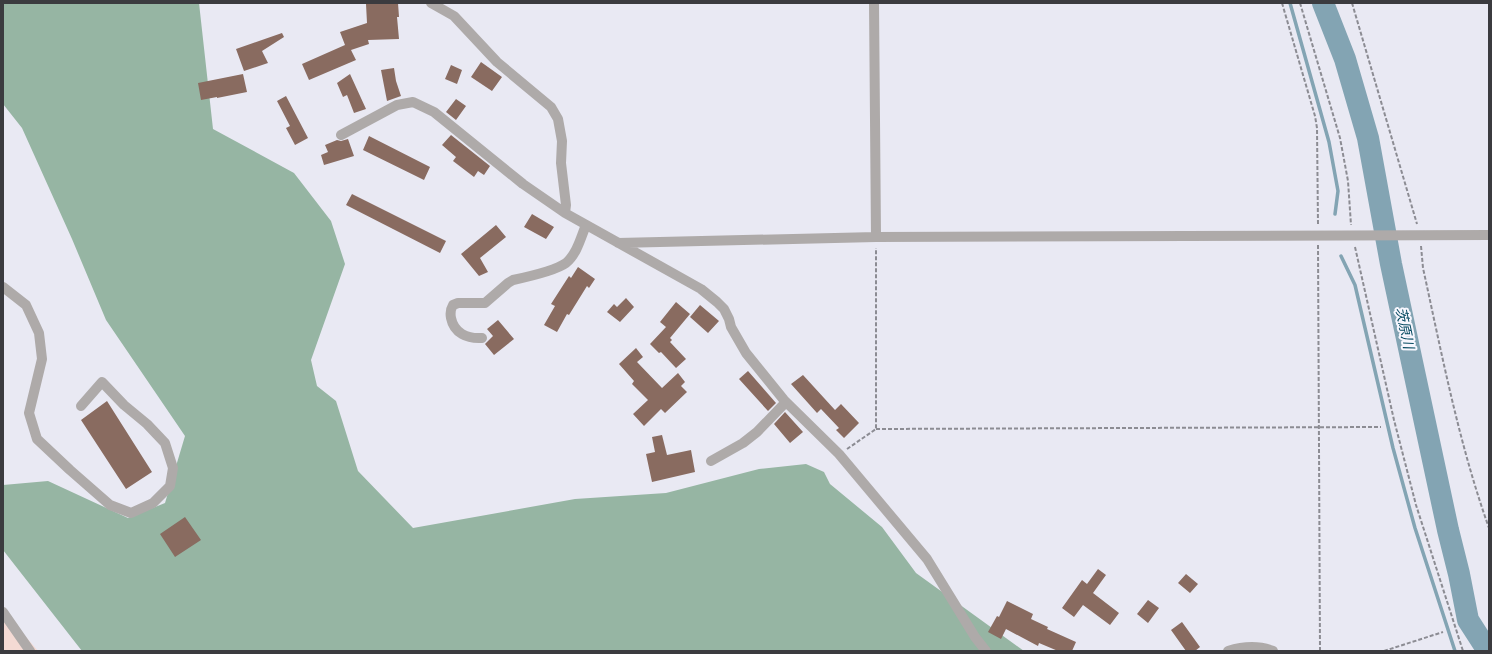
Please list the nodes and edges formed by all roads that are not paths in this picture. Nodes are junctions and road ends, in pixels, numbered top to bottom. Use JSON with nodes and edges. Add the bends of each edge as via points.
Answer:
{"nodes":[{"id":1,"x":431,"y":3,"type":"edge"},
{"id":2,"x":874,"y":3,"type":"edge"},
{"id":3,"x":341,"y":135,"type":"dead end"},
{"id":4,"x":565,"y":213,"type":"junction"},
{"id":5,"x":586,"y":225,"type":"junction"},
{"id":6,"x":1489,"y":235,"type":"edge"},
{"id":7,"x":876,"y":237,"type":"junction"},
{"id":8,"x":618,"y":243,"type":"junction"},
{"id":9,"x":3,"y":287,"type":"edge"},
{"id":10,"x":482,"y":338,"type":"dead end"},
{"id":11,"x":786,"y":402,"type":"junction"},
{"id":12,"x":81,"y":406,"type":"dead end"},
{"id":13,"x":711,"y":461,"type":"dead end"},
{"id":14,"x":3,"y":612,"type":"edge"},
{"id":15,"x":30,"y":651,"type":"edge"},
{"id":16,"x":986,"y":651,"type":"edge"},
{"id":17,"x":1228,"y":651,"type":"edge"},
{"id":18,"x":1273,"y":651,"type":"edge"}],
"edges":[{"from":1,"to":4,"type":"street","via":[[454,16],[497,62],[551,107],[558,119],[562,141]]},
{"from":2,"to":7,"type":"street"},
{"from":3,"to":4,"type":"street","via":[[397,105],[413,102],[434,112],[523,184]]},
{"from":4,"to":5,"type":"street"},
{"from":5,"to":8,"type":"street"},
{"from":5,"to":10,"type":"street","via":[[573,254],[566,263],[513,280],[485,304],[453,305],[450,314],[454,327],[471,338]]},
{"from":6,"to":7,"type":"street"},
{"from":7,"to":8,"type":"street"},
{"from":8,"to":11,"type":"street","via":[[701,289],[717,302],[746,353]]},
{"from":9,"to":12,"type":"street","via":[[26,305],[39,333],[42,359],[29,413],[37,439],[110,505],[131,512],[154,503],[170,486],[173,468],[165,443],[102,382]]},
{"from":11,"to":13,"type":"street","via":[[757,432]]},
{"from":11,"to":16,"type":"street","via":[[839,454],[927,559]]},
{"from":14,"to":15,"type":"street"},
{"from":17,"to":18,"type":"street","via":[[1251,646]]}]}
